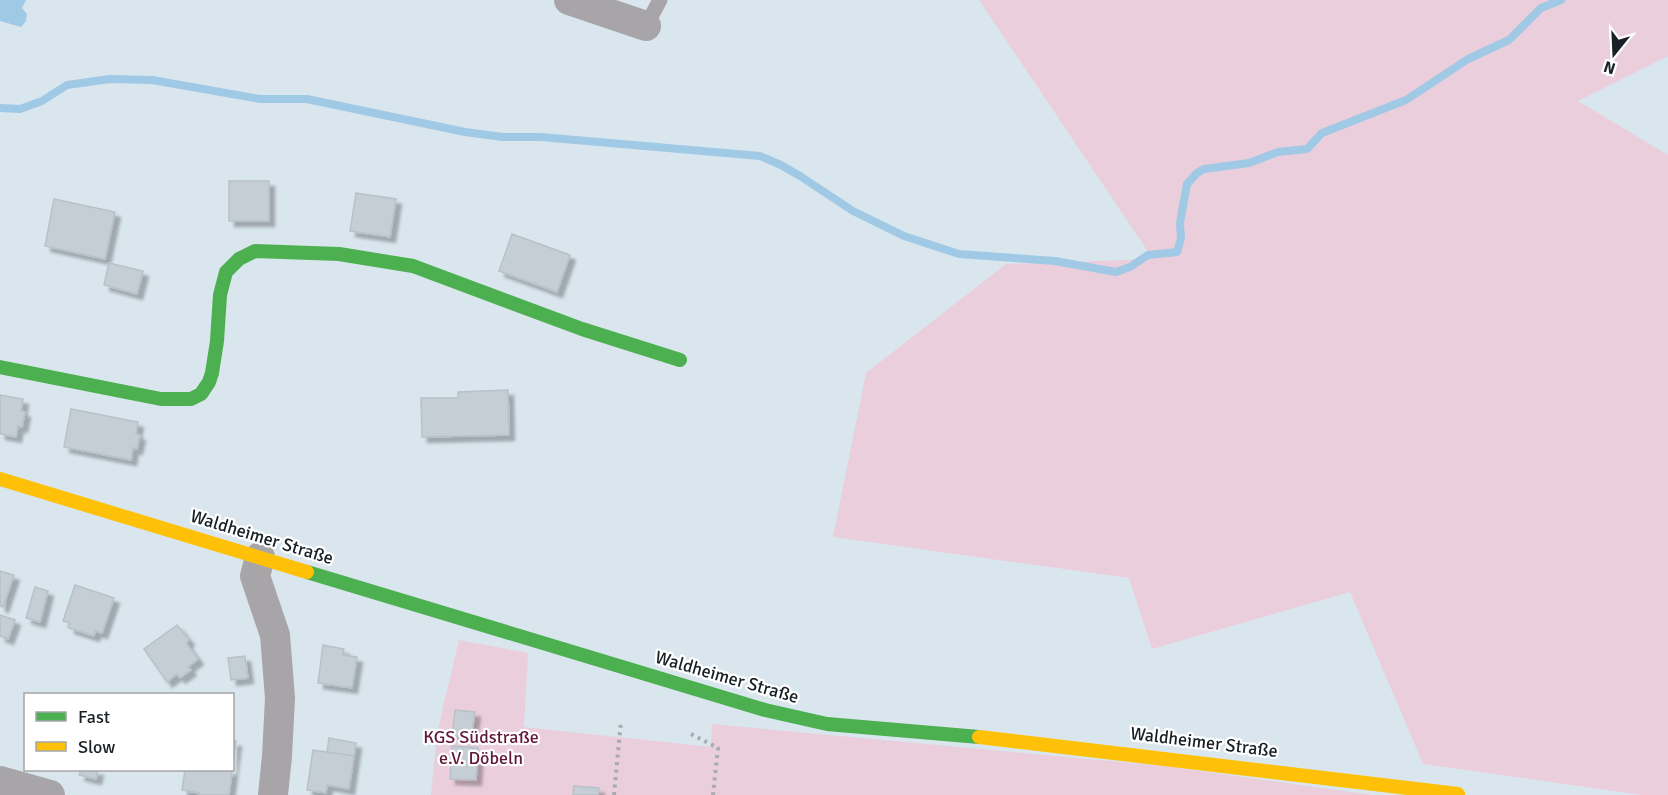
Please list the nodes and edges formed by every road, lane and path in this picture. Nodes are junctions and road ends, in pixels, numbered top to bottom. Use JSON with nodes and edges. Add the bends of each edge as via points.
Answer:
{"nodes":[{"id":1,"x":569,"y":0,"type":"edge"},
{"id":2,"x":660,"y":0,"type":"edge"},
{"id":3,"x":646,"y":26,"type":"joint"},
{"id":4,"x":680,"y":360,"type":"dead end"},
{"id":5,"x":0,"y":367,"type":"edge"},
{"id":6,"x":0,"y":479,"type":"edge"},
{"id":7,"x":260,"y":557,"type":"junction"},
{"id":8,"x":621,"y":721,"type":"dead end"},
{"id":9,"x":691,"y":734,"type":"dead end"},
{"id":10,"x":0,"y":781,"type":"edge"},
{"id":11,"x":1462,"y":794,"type":"edge"},
{"id":12,"x":50,"y":795,"type":"edge"},
{"id":13,"x":273,"y":795,"type":"edge"},
{"id":14,"x":614,"y":795,"type":"edge"},
{"id":15,"x":713,"y":795,"type":"edge"}],
"edges":[{"from":1,"to":3,"type":"street"},
{"from":2,"to":3,"type":"lane"},
{"from":4,"to":5,"type":"street","via":[[582,329],[413,266],[339,254],[255,251],[226,272],[212,373],[201,394],[190,399],[161,399]]},
{"from":6,"to":7,"type":"street","name":"Waldheimer Straße"},
{"from":7,"to":11,"type":"street","name":"Waldheimer Straße","via":[[754,707],[827,724],[1106,750]]},
{"from":7,"to":13,"type":"street","via":[[255,576],[275,635],[280,698]]},
{"from":8,"to":14,"type":"path"},
{"from":9,"to":15,"type":"path","via":[[718,748]]},
{"from":10,"to":12,"type":"street"}]}
